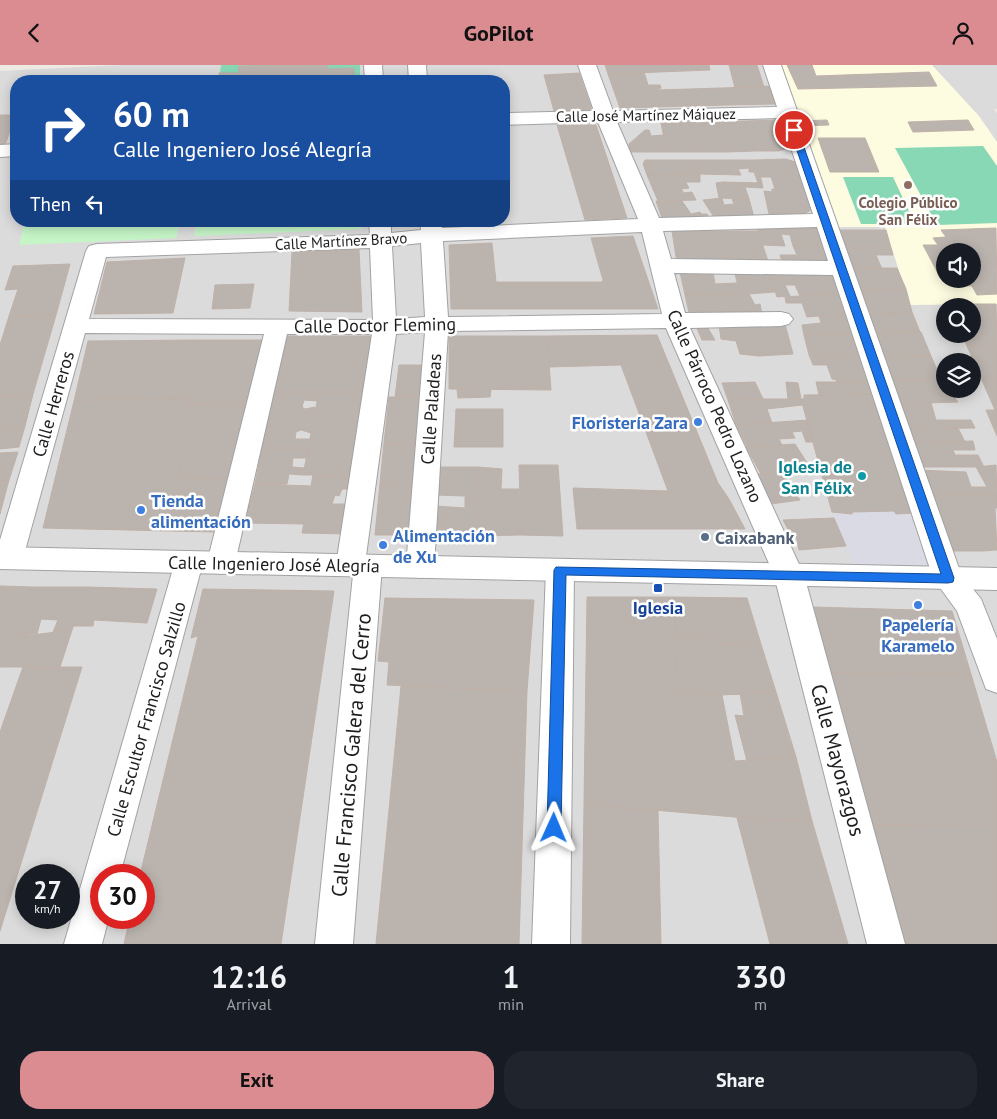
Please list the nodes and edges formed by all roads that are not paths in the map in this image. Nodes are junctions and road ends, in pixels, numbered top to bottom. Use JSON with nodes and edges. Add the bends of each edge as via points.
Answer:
{"nodes":[{"id":1,"x":587,"y":65,"type":"edge"},
{"id":2,"x":772,"y":65,"type":"edge"},
{"id":3,"x":788,"y":112,"type":"junction"},
{"id":4,"x":605,"y":116,"type":"junction"},
{"id":5,"x":510,"y":119,"type":"edge"},
{"id":6,"x":824,"y":220,"type":"junction"},
{"id":7,"x":651,"y":225,"type":"junction"},
{"id":8,"x":504,"y":227,"type":"edge"},
{"id":9,"x":510,"y":227,"type":"edge"},
{"id":10,"x":431,"y":228,"type":"edge"},
{"id":11,"x":381,"y":231,"type":"edge"},
{"id":12,"x":97,"y":251,"type":"joint"},
{"id":13,"x":661,"y":267,"type":"junction"},
{"id":14,"x":841,"y":268,"type":"junction"},
{"id":15,"x":781,"y":319,"type":"dead end"},
{"id":16,"x":675,"y":321,"type":"junction"},
{"id":17,"x":437,"y":324,"type":"junction"},
{"id":18,"x":76,"y":326,"type":"junction"},
{"id":19,"x":277,"y":327,"type":"junction"},
{"id":20,"x":385,"y":327,"type":"junction"},
{"id":21,"x":4,"y":558,"type":"edge"},
{"id":22,"x":189,"y":562,"type":"junction"},
{"id":23,"x":221,"y":563,"type":"junction"},
{"id":24,"x":359,"y":566,"type":"junction"},
{"id":25,"x":420,"y":567,"type":"junction"},
{"id":26,"x":560,"y":570,"type":"junction"},
{"id":27,"x":789,"y":575,"type":"junction"},
{"id":28,"x":948,"y":578,"type":"junction"},
{"id":29,"x":997,"y":579,"type":"edge"},
{"id":30,"x":997,"y":680,"type":"edge"},
{"id":31,"x":105,"y":864,"type":"edge"},
{"id":32,"x":90,"y":919,"type":"edge"},
{"id":33,"x":83,"y":944,"type":"edge"},
{"id":34,"x":334,"y":944,"type":"edge"},
{"id":35,"x":552,"y":944,"type":"edge"},
{"id":36,"x":886,"y":944,"type":"edge"}],
"edges":[{"from":1,"to":4,"type":"street","name":"Calle Párroco Pedro Lozano"},
{"from":2,"to":3,"type":"street"},
{"from":3,"to":4,"type":"street","name":"Calle José Martínez Máiquez"},
{"from":3,"to":6,"type":"street"},
{"from":4,"to":5,"type":"street","name":"Calle José Martínez Máiquez"},
{"from":4,"to":7,"type":"street","name":"Calle Párroco Pedro Lozano"},
{"from":6,"to":7,"type":"street","name":"Calle Martínez Bravo"},
{"from":6,"to":14,"type":"street"},
{"from":7,"to":9,"type":"street","name":"Calle Martínez Bravo"},
{"from":7,"to":13,"type":"street","name":"Calle Párroco Pedro Lozano"},
{"from":8,"to":10,"type":"street","name":"Calle Martínez Bravo"},
{"from":10,"to":11,"type":"street","name":"Calle Martínez Bravo"},
{"from":10,"to":17,"type":"street","name":"Calle Paladeas"},
{"from":11,"to":12,"type":"street","name":"Calle Martínez Bravo"},
{"from":11,"to":20,"type":"street","name":"Calle Francisco Galera del Cerro"},
{"from":12,"to":18,"type":"street","name":"Calle Herreros"},
{"from":13,"to":14,"type":"street"},
{"from":13,"to":16,"type":"street","name":"Calle Párroco Pedro Lozano"},
{"from":14,"to":28,"type":"street"},
{"from":15,"to":16,"type":"street","name":"Calle Doctor Fleming"},
{"from":16,"to":17,"type":"street","name":"Calle Doctor Fleming"},
{"from":16,"to":27,"type":"street","name":"Calle Párroco Pedro Lozano"},
{"from":17,"to":20,"type":"street","name":"Calle Doctor Fleming"},
{"from":17,"to":25,"type":"street","name":"Calle Paladeas"},
{"from":18,"to":19,"type":"street","name":"Calle Doctor Fleming"},
{"from":18,"to":21,"type":"street","name":"Calle Herreros"},
{"from":19,"to":20,"type":"street","name":"Calle Doctor Fleming"},
{"from":19,"to":23,"type":"street"},
{"from":20,"to":24,"type":"street","name":"Calle Francisco Galera del Cerro"},
{"from":21,"to":22,"type":"street","name":"Calle Ingeniero José Alegría"},
{"from":22,"to":23,"type":"street","name":"Calle Ingeniero José Alegría"},
{"from":22,"to":31,"type":"street","name":"Calle Escultor Francisco Salzillo"},
{"from":23,"to":24,"type":"street","name":"Calle Ingeniero José Alegría"},
{"from":24,"to":25,"type":"street","name":"Calle Ingeniero José Alegría"},
{"from":24,"to":34,"type":"street","name":"Calle Francisco Galera del Cerro"},
{"from":25,"to":26,"type":"street","name":"Calle Ingeniero José Alegría"},
{"from":26,"to":27,"type":"street","name":"Calle Ingeniero José Alegría"},
{"from":26,"to":35,"type":"street"},
{"from":27,"to":28,"type":"street","name":"Calle Ingeniero José Alegría"},
{"from":27,"to":36,"type":"street","name":"Calle Mayorazgos"},
{"from":28,"to":29,"type":"street","name":"Calle Ingeniero José Alegría"},
{"from":28,"to":30,"type":"street","via":[[970,607]]},
{"from":32,"to":33,"type":"street"}]}
